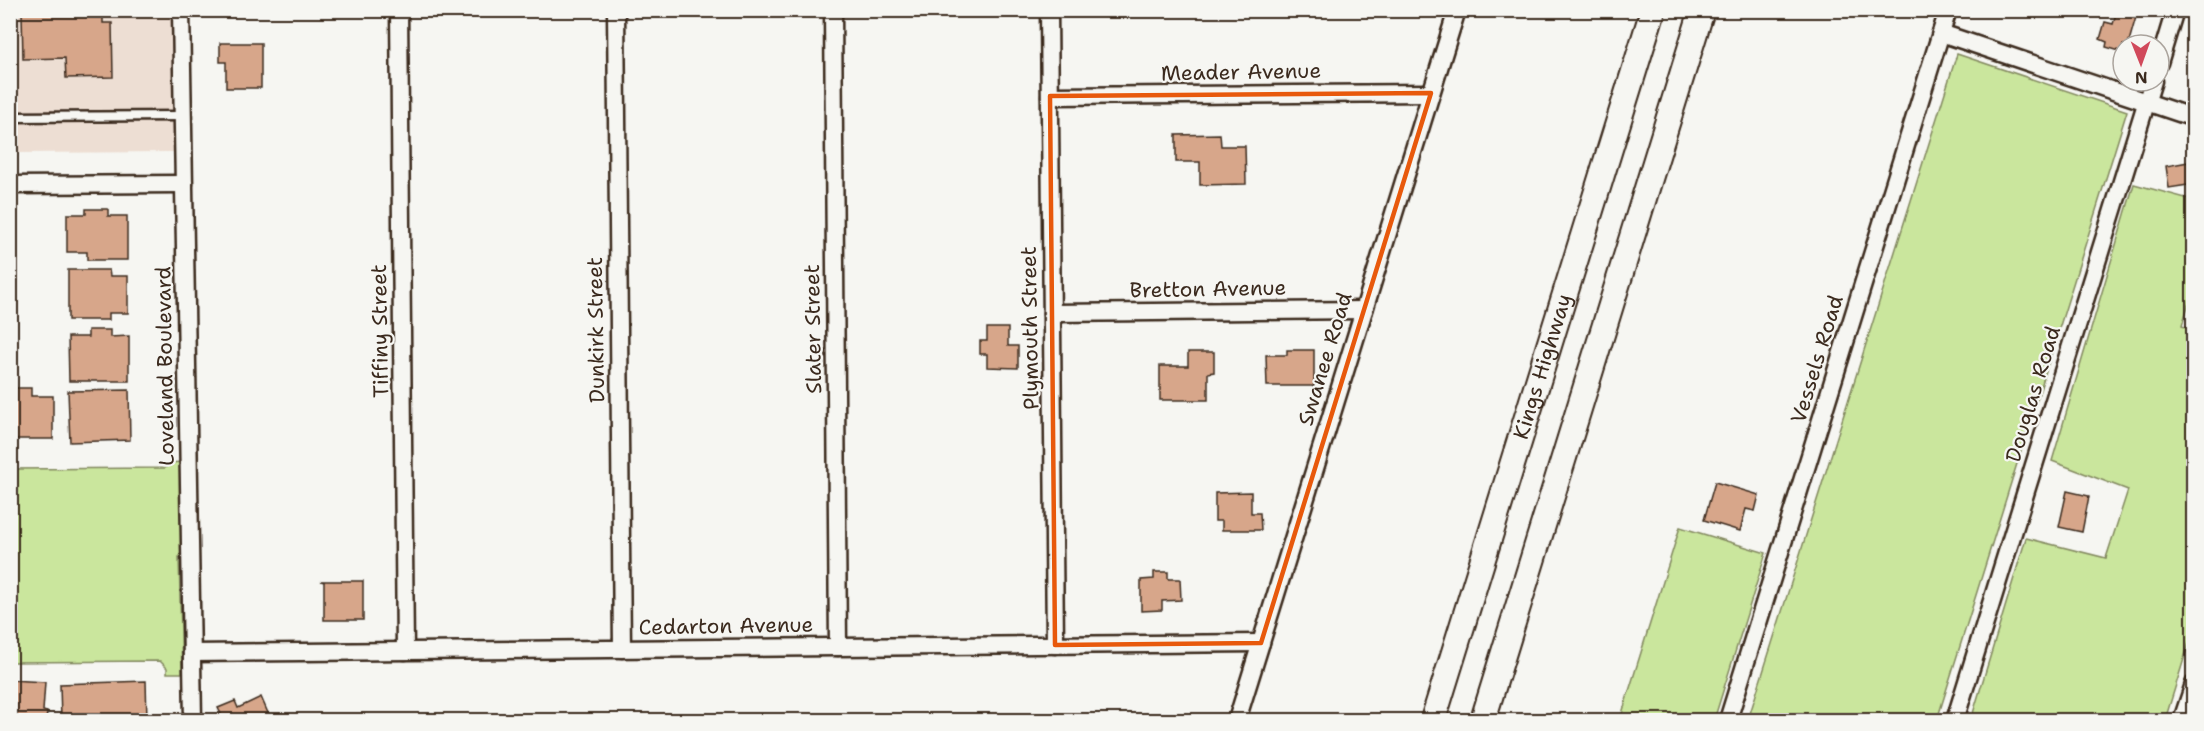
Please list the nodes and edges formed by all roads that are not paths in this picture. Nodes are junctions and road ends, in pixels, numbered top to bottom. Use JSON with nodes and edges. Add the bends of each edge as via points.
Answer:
{"nodes":[{"id":1,"x":182,"y":10,"type":"edge"},
{"id":2,"x":399,"y":10,"type":"edge"},
{"id":3,"x":616,"y":10,"type":"edge"},
{"id":4,"x":833,"y":10,"type":"edge"},
{"id":5,"x":1049,"y":10,"type":"edge"},
{"id":6,"x":1457,"y":10,"type":"edge"},
{"id":7,"x":1653,"y":10,"type":"edge"},
{"id":8,"x":1702,"y":10,"type":"edge"},
{"id":9,"x":1948,"y":10,"type":"edge"},
{"id":10,"x":2175,"y":10,"type":"edge"},
{"id":11,"x":1941,"y":33,"type":"junction"},
{"id":12,"x":2168,"y":33,"type":"edge"},
{"id":13,"x":1431,"y":93,"type":"junction"},
{"id":14,"x":2150,"y":93,"type":"edge"},
{"id":15,"x":1050,"y":96,"type":"junction"},
{"id":16,"x":2147,"y":102,"type":"junction"},
{"id":17,"x":183,"y":116,"type":"junction"},
{"id":18,"x":10,"y":117,"type":"edge"},
{"id":19,"x":2193,"y":118,"type":"edge"},
{"id":20,"x":184,"y":184,"type":"junction"},
{"id":21,"x":10,"y":185,"type":"edge"},
{"id":22,"x":1364,"y":310,"type":"junction"},
{"id":23,"x":1052,"y":313,"type":"junction"},
{"id":24,"x":1261,"y":643,"type":"junction"},
{"id":25,"x":1055,"y":645,"type":"junction"},
{"id":26,"x":838,"y":647,"type":"junction"},
{"id":27,"x":622,"y":649,"type":"junction"},
{"id":28,"x":405,"y":651,"type":"junction"},
{"id":29,"x":192,"y":653,"type":"junction"},
{"id":30,"x":2193,"y":684,"type":"edge"},
{"id":31,"x":193,"y":720,"type":"edge"},
{"id":32,"x":1237,"y":720,"type":"edge"},
{"id":33,"x":1433,"y":720,"type":"edge"},
{"id":34,"x":1483,"y":720,"type":"edge"},
{"id":35,"x":1728,"y":720,"type":"edge"},
{"id":36,"x":1955,"y":720,"type":"edge"},
{"id":37,"x":2182,"y":720,"type":"edge"}],
"edges":[{"from":1,"to":17,"type":"street","name":"Loveland Boulevard"},
{"from":2,"to":28,"type":"street","name":"Tiffiny Street"},
{"from":3,"to":27,"type":"street","name":"Dunkirk Street"},
{"from":4,"to":26,"type":"street","name":"Slater Street"},
{"from":5,"to":15,"type":"street","name":"Plymouth Street"},
{"from":6,"to":13,"type":"street","name":"Swanee Road"},
{"from":7,"to":33,"type":"main road","name":"Kings Highway"},
{"from":8,"to":34,"type":"main road"},
{"from":9,"to":11,"type":"street","name":"Vessels Road"},
{"from":10,"to":12,"type":"street"},
{"from":11,"to":16,"type":"street"},
{"from":11,"to":35,"type":"street","name":"Vessels Road"},
{"from":13,"to":15,"type":"street","name":"Meader Avenue"},
{"from":13,"to":22,"type":"street","name":"Swanee Road"},
{"from":14,"to":16,"type":"street","name":"Douglas Road"},
{"from":15,"to":23,"type":"street","name":"Plymouth Street"},
{"from":16,"to":19,"type":"street"},
{"from":16,"to":36,"type":"street","name":"Douglas Road"},
{"from":17,"to":18,"type":"lane"},
{"from":17,"to":20,"type":"street","name":"Loveland Boulevard"},
{"from":20,"to":21,"type":"street"},
{"from":20,"to":29,"type":"street","name":"Loveland Boulevard"},
{"from":22,"to":23,"type":"street","name":"Bretton Avenue"},
{"from":22,"to":24,"type":"street","name":"Swanee Road"},
{"from":23,"to":25,"type":"street","name":"Plymouth Street"},
{"from":24,"to":25,"type":"street","name":"Cedarton Avenue"},
{"from":24,"to":32,"type":"street","name":"Swanee Road"},
{"from":25,"to":26,"type":"street","name":"Cedarton Avenue"},
{"from":26,"to":27,"type":"street","name":"Cedarton Avenue"},
{"from":27,"to":28,"type":"street","name":"Cedarton Avenue"},
{"from":28,"to":29,"type":"street","name":"Cedarton Avenue"},
{"from":29,"to":31,"type":"street","name":"Loveland Boulevard"},
{"from":30,"to":37,"type":"street"}]}
